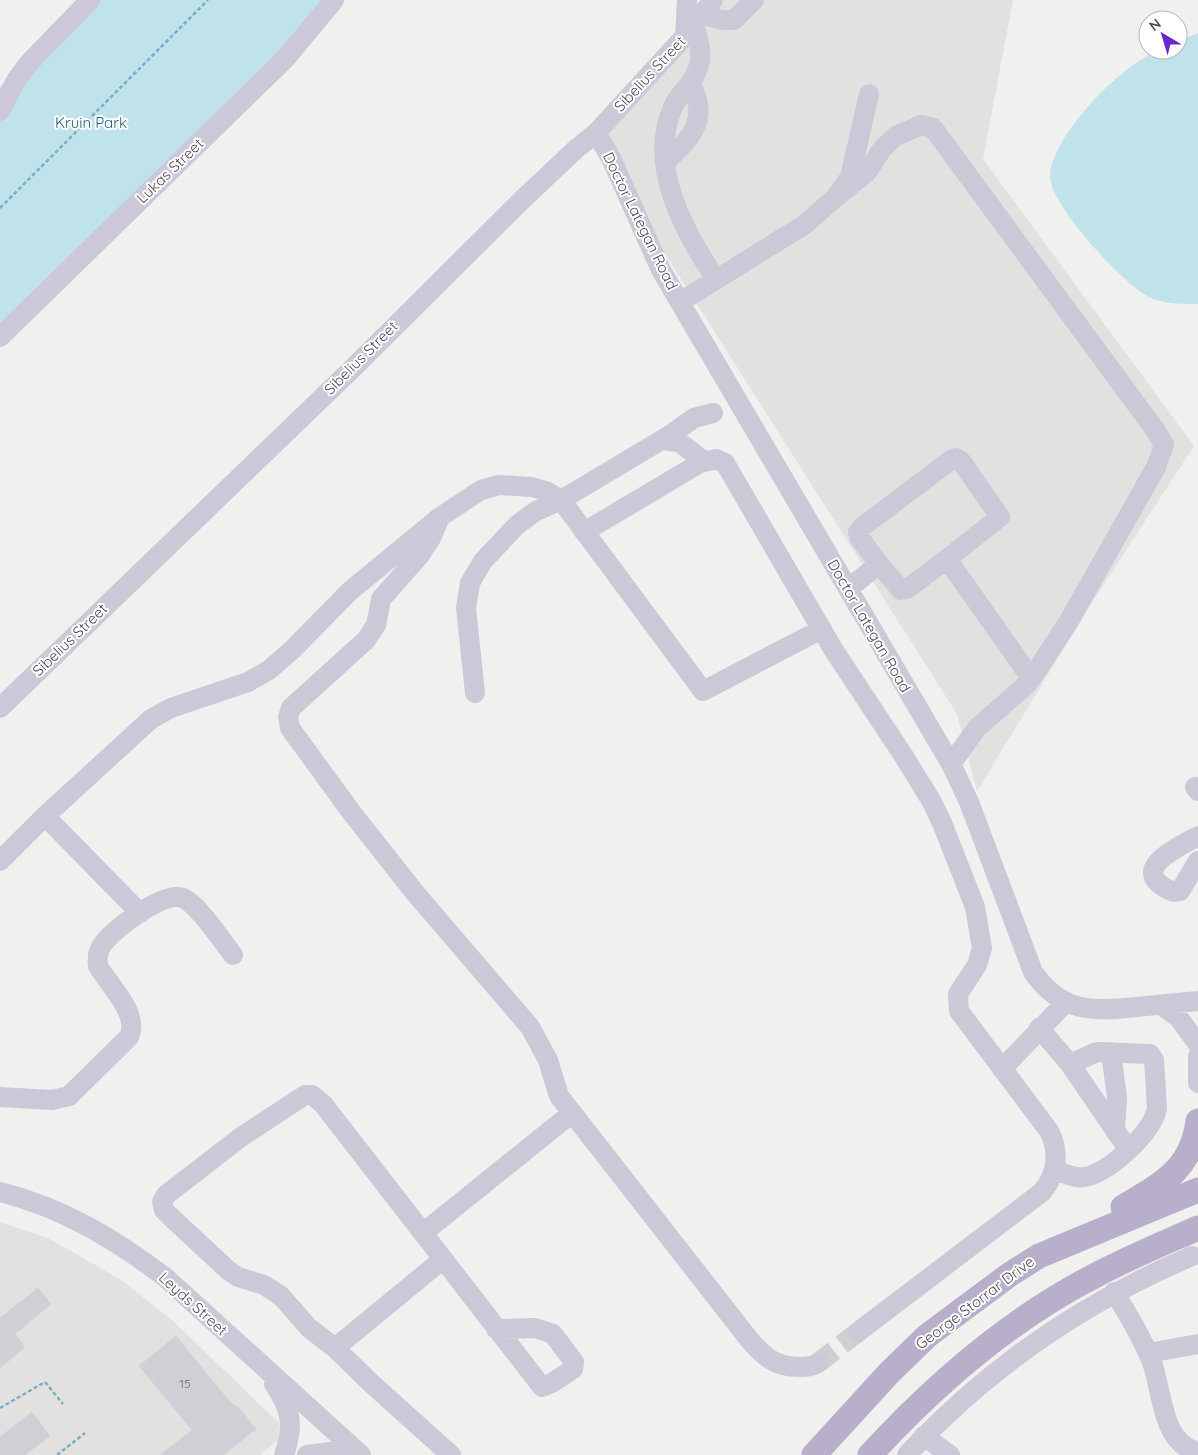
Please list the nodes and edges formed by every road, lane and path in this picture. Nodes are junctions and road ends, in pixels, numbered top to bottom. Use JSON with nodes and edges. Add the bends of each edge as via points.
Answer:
{"nodes":[{"id":1,"x":90,"y":0,"type":"edge"},
{"id":2,"x":208,"y":0,"type":"edge"},
{"id":3,"x":334,"y":0,"type":"edge"},
{"id":4,"x":687,"y":0,"type":"edge"},
{"id":5,"x":754,"y":0,"type":"edge"},
{"id":6,"x":699,"y":19,"type":"edge"},
{"id":7,"x":690,"y":83,"type":"junction"},
{"id":8,"x":869,"y":94,"type":"dead end"},
{"id":9,"x":0,"y":111,"type":"edge"},
{"id":10,"x":596,"y":133,"type":"junction"},
{"id":11,"x":666,"y":162,"type":"junction"},
{"id":12,"x":835,"y":198,"type":"junction"},
{"id":13,"x":0,"y":208,"type":"edge"},
{"id":14,"x":716,"y":279,"type":"junction"},
{"id":15,"x":680,"y":302,"type":"junction"},
{"id":16,"x":0,"y":337,"type":"edge"},
{"id":17,"x":736,"y":398,"type":"junction"},
{"id":18,"x":666,"y":438,"type":"junction"},
{"id":19,"x":704,"y":461,"type":"junction"},
{"id":20,"x":561,"y":500,"type":"junction"},
{"id":21,"x":440,"y":517,"type":"junction"},
{"id":22,"x":584,"y":532,"type":"junction"},
{"id":23,"x":948,"y":559,"type":"junction"},
{"id":24,"x":879,"y":564,"type":"junction"},
{"id":25,"x":848,"y":589,"type":"junction"},
{"id":26,"x":822,"y":629,"type":"junction"},
{"id":27,"x":1031,"y":678,"type":"junction"},
{"id":28,"x":475,"y":693,"type":"dead end"},
{"id":29,"x":0,"y":708,"type":"edge"},
{"id":30,"x":951,"y":764,"type":"junction"},
{"id":31,"x":45,"y":816,"type":"junction"},
{"id":32,"x":1198,"y":836,"type":"edge"},
{"id":33,"x":0,"y":861,"type":"edge"},
{"id":34,"x":1198,"y":861,"type":"edge"},
{"id":35,"x":140,"y":913,"type":"junction"},
{"id":36,"x":234,"y":955,"type":"dead end"},
{"id":37,"x":1198,"y":1001,"type":"edge"},
{"id":38,"x":1066,"y":1002,"type":"junction"},
{"id":39,"x":1161,"y":1005,"type":"junction"},
{"id":40,"x":1039,"y":1028,"type":"junction"},
{"id":41,"x":1198,"y":1044,"type":"edge"},
{"id":42,"x":1111,"y":1052,"type":"junction"},
{"id":43,"x":1198,"y":1056,"type":"edge"},
{"id":44,"x":1070,"y":1064,"type":"junction"},
{"id":45,"x":1002,"y":1069,"type":"junction"},
{"id":46,"x":1198,"y":1083,"type":"edge"},
{"id":47,"x":0,"y":1096,"type":"edge"},
{"id":48,"x":572,"y":1113,"type":"junction"},
{"id":49,"x":1198,"y":1121,"type":"edge"},
{"id":50,"x":1115,"y":1131,"type":"junction"},
{"id":51,"x":1128,"y":1149,"type":"junction"},
{"id":52,"x":1055,"y":1170,"type":"junction"},
{"id":53,"x":1198,"y":1190,"type":"edge"},
{"id":54,"x":0,"y":1192,"type":"edge"},
{"id":55,"x":1198,"y":1228,"type":"edge"},
{"id":56,"x":423,"y":1233,"type":"junction"},
{"id":57,"x":1039,"y":1256,"type":"junction"},
{"id":58,"x":1192,"y":1256,"type":"dead end"},
{"id":59,"x":442,"y":1260,"type":"junction"},
{"id":60,"x":1108,"y":1296,"type":"junction"},
{"id":61,"x":496,"y":1329,"type":"dead end"},
{"id":62,"x":858,"y":1332,"type":"tunnel mouth"},
{"id":63,"x":1198,"y":1344,"type":"edge"},
{"id":64,"x":335,"y":1348,"type":"junction"},
{"id":65,"x":1145,"y":1348,"type":"junction"},
{"id":66,"x":818,"y":1362,"type":"tunnel mouth"},
{"id":67,"x":264,"y":1368,"type":"junction"},
{"id":68,"x":63,"y":1404,"type":"dead end"},
{"id":69,"x":0,"y":1408,"type":"edge"},
{"id":70,"x":85,"y":1433,"type":"dead end"},
{"id":71,"x":924,"y":1436,"type":"junction"},
{"id":72,"x":1198,"y":1452,"type":"edge"},
{"id":73,"x":58,"y":1455,"type":"edge"},
{"id":74,"x":284,"y":1455,"type":"edge"},
{"id":75,"x":307,"y":1455,"type":"edge"},
{"id":76,"x":350,"y":1455,"type":"edge"},
{"id":77,"x":361,"y":1455,"type":"edge"},
{"id":78,"x":451,"y":1455,"type":"edge"},
{"id":79,"x":814,"y":1455,"type":"edge"},
{"id":80,"x":870,"y":1455,"type":"edge"},
{"id":81,"x":907,"y":1455,"type":"edge"},
{"id":82,"x":950,"y":1455,"type":"edge"}],
"edges":[{"from":1,"to":9,"type":"street","via":[[28,63]]},
{"from":2,"to":13,"type":"path"},
{"from":3,"to":16,"type":"street","name":"Lukas Street","via":[[285,60]]},
{"from":4,"to":6,"type":"street"},
{"from":5,"to":6,"type":"street","via":[[734,20]]},
{"from":6,"to":7,"type":"street","via":[[702,61]]},
{"from":6,"to":10,"type":"street","name":"Sibelius Street"},
{"from":7,"to":11,"type":"street","via":[[672,108],[666,133]]},
{"from":7,"to":11,"type":"street","via":[[699,102],[697,122],[688,142]]},
{"from":8,"to":12,"type":"street","via":[[850,177]]},
{"from":10,"to":15,"type":"street","name":"Doctor Lategan Road","via":[[611,158],[655,259]]},
{"from":10,"to":29,"type":"street","name":"Sibelius Street","via":[[537,186]]},
{"from":11,"to":14,"type":"street","via":[[668,183],[693,245]]},
{"from":12,"to":14,"type":"street","via":[[804,225]]},
{"from":12,"to":27,"type":"street","via":[[869,170],[883,148],[896,136],[921,125],[933,128],[1163,441],[1156,467],[1069,621]]},
{"from":14,"to":15,"type":"street"},
{"from":15,"to":17,"type":"street","name":"Doctor Lategan Road"},
{"from":17,"to":18,"type":"street","via":[[692,431]]},
{"from":17,"to":25,"type":"street","name":"Doctor Lategan Road"},
{"from":18,"to":19,"type":"street","via":[[679,442]]},
{"from":18,"to":20,"type":"street"},
{"from":19,"to":22,"type":"street"},
{"from":19,"to":26,"type":"street","via":[[720,460],[730,470]]},
{"from":20,"to":21,"type":"street","via":[[532,487],[498,485],[481,490]]},
{"from":20,"to":22,"type":"street"},
{"from":20,"to":28,"type":"street","via":[[536,511],[517,526],[494,547],[474,573],[466,608]]},
{"from":21,"to":31,"type":"street","via":[[350,591],[279,662],[253,679],[171,708],[151,719]]},
{"from":21,"to":48,"type":"street","via":[[420,554],[381,599],[376,625],[366,640],[291,708],[289,724],[325,778],[404,880],[530,1027],[548,1060],[555,1088]]},
{"from":22,"to":26,"type":"street","via":[[703,691]]},
{"from":23,"to":24,"type":"street","via":[[902,590]]},
{"from":23,"to":24,"type":"street","via":[[1000,517],[956,458],[858,532]]},
{"from":23,"to":27,"type":"street"},
{"from":24,"to":25,"type":"street"},
{"from":25,"to":30,"type":"street","name":"Doctor Lategan Road"},
{"from":26,"to":45,"type":"street","via":[[932,802],[946,832],[975,907],[982,948],[977,965],[958,994],[959,1011]]},
{"from":27,"to":30,"type":"street","via":[[977,728]]},
{"from":30,"to":38,"type":"street","name":"Doctor Lategan Road","via":[[969,802],[1031,969],[1044,985]]},
{"from":31,"to":33,"type":"street"},
{"from":31,"to":35,"type":"street"},
{"from":32,"to":34,"type":"street","via":[[1156,862],[1153,878],[1164,888],[1180,891]]},
{"from":35,"to":36,"type":"street","via":[[165,899],[183,898]]},
{"from":35,"to":47,"type":"street","via":[[104,942],[98,957],[98,966],[129,1014],[133,1030],[129,1037],[69,1096],[52,1100]]},
{"from":37,"to":39,"type":"street","name":"Doctor Lategan Road"},
{"from":38,"to":39,"type":"street","name":"Doctor Lategan Road","via":[[1099,1011]]},
{"from":38,"to":40,"type":"street"},
{"from":39,"to":41,"type":"street","via":[[1178,1017]]},
{"from":40,"to":44,"type":"street"},
{"from":40,"to":45,"type":"street"},
{"from":42,"to":44,"type":"street","via":[[1092,1053]]},
{"from":42,"to":50,"type":"street","via":[[1117,1098]]},
{"from":42,"to":51,"type":"street","via":[[1148,1053],[1154,1060],[1156,1114],[1143,1135]]},
{"from":43,"to":46,"type":"street"},
{"from":44,"to":50,"type":"street"},
{"from":45,"to":52,"type":"street","via":[[1049,1131],[1054,1143]]},
{"from":48,"to":56,"type":"street"},
{"from":48,"to":66,"type":"street","via":[[760,1352],[781,1366],[807,1367]]},
{"from":49,"to":57,"type":"main road","via":[[1190,1152],[1170,1178]]},
{"from":50,"to":51,"type":"street"},
{"from":51,"to":52,"type":"street","via":[[1114,1162],[1089,1176],[1072,1177]]},
{"from":52,"to":62,"type":"street","via":[[1042,1192]]},
{"from":53,"to":57,"type":"main road","name":"George Storrar Drive"},
{"from":54,"to":67,"type":"street","name":"Leyds Street","via":[[58,1211],[119,1243],[166,1278]]},
{"from":55,"to":80,"type":"main road","via":[[1096,1274],[1025,1319],[950,1375]]},
{"from":56,"to":59,"type":"street"},
{"from":56,"to":64,"type":"street","via":[[323,1104],[310,1094],[241,1137],[164,1197],[162,1205],[173,1219],[229,1271],[282,1296],[309,1328]]},
{"from":57,"to":79,"type":"main road","name":"George Storrar Drive","via":[[927,1336]]},
{"from":58,"to":60,"type":"street"},
{"from":59,"to":61,"type":"street"},
{"from":59,"to":64,"type":"street"},
{"from":60,"to":65,"type":"street","via":[[1136,1326]]},
{"from":60,"to":71,"type":"street","via":[[1009,1361]]},
{"from":63,"to":65,"type":"street"},
{"from":64,"to":78,"type":"street"},
{"from":65,"to":72,"type":"street","via":[[1172,1431],[1188,1449]]},
{"from":67,"to":74,"type":"street","via":[[291,1419]]},
{"from":67,"to":77,"type":"street","name":"Leyds Street"},
{"from":68,"to":69,"type":"path","via":[[45,1382]]},
{"from":70,"to":73,"type":"path"},
{"from":71,"to":81,"type":"street"},
{"from":71,"to":82,"type":"street"},
{"from":75,"to":76,"type":"street","via":[[331,1452]]}]}
